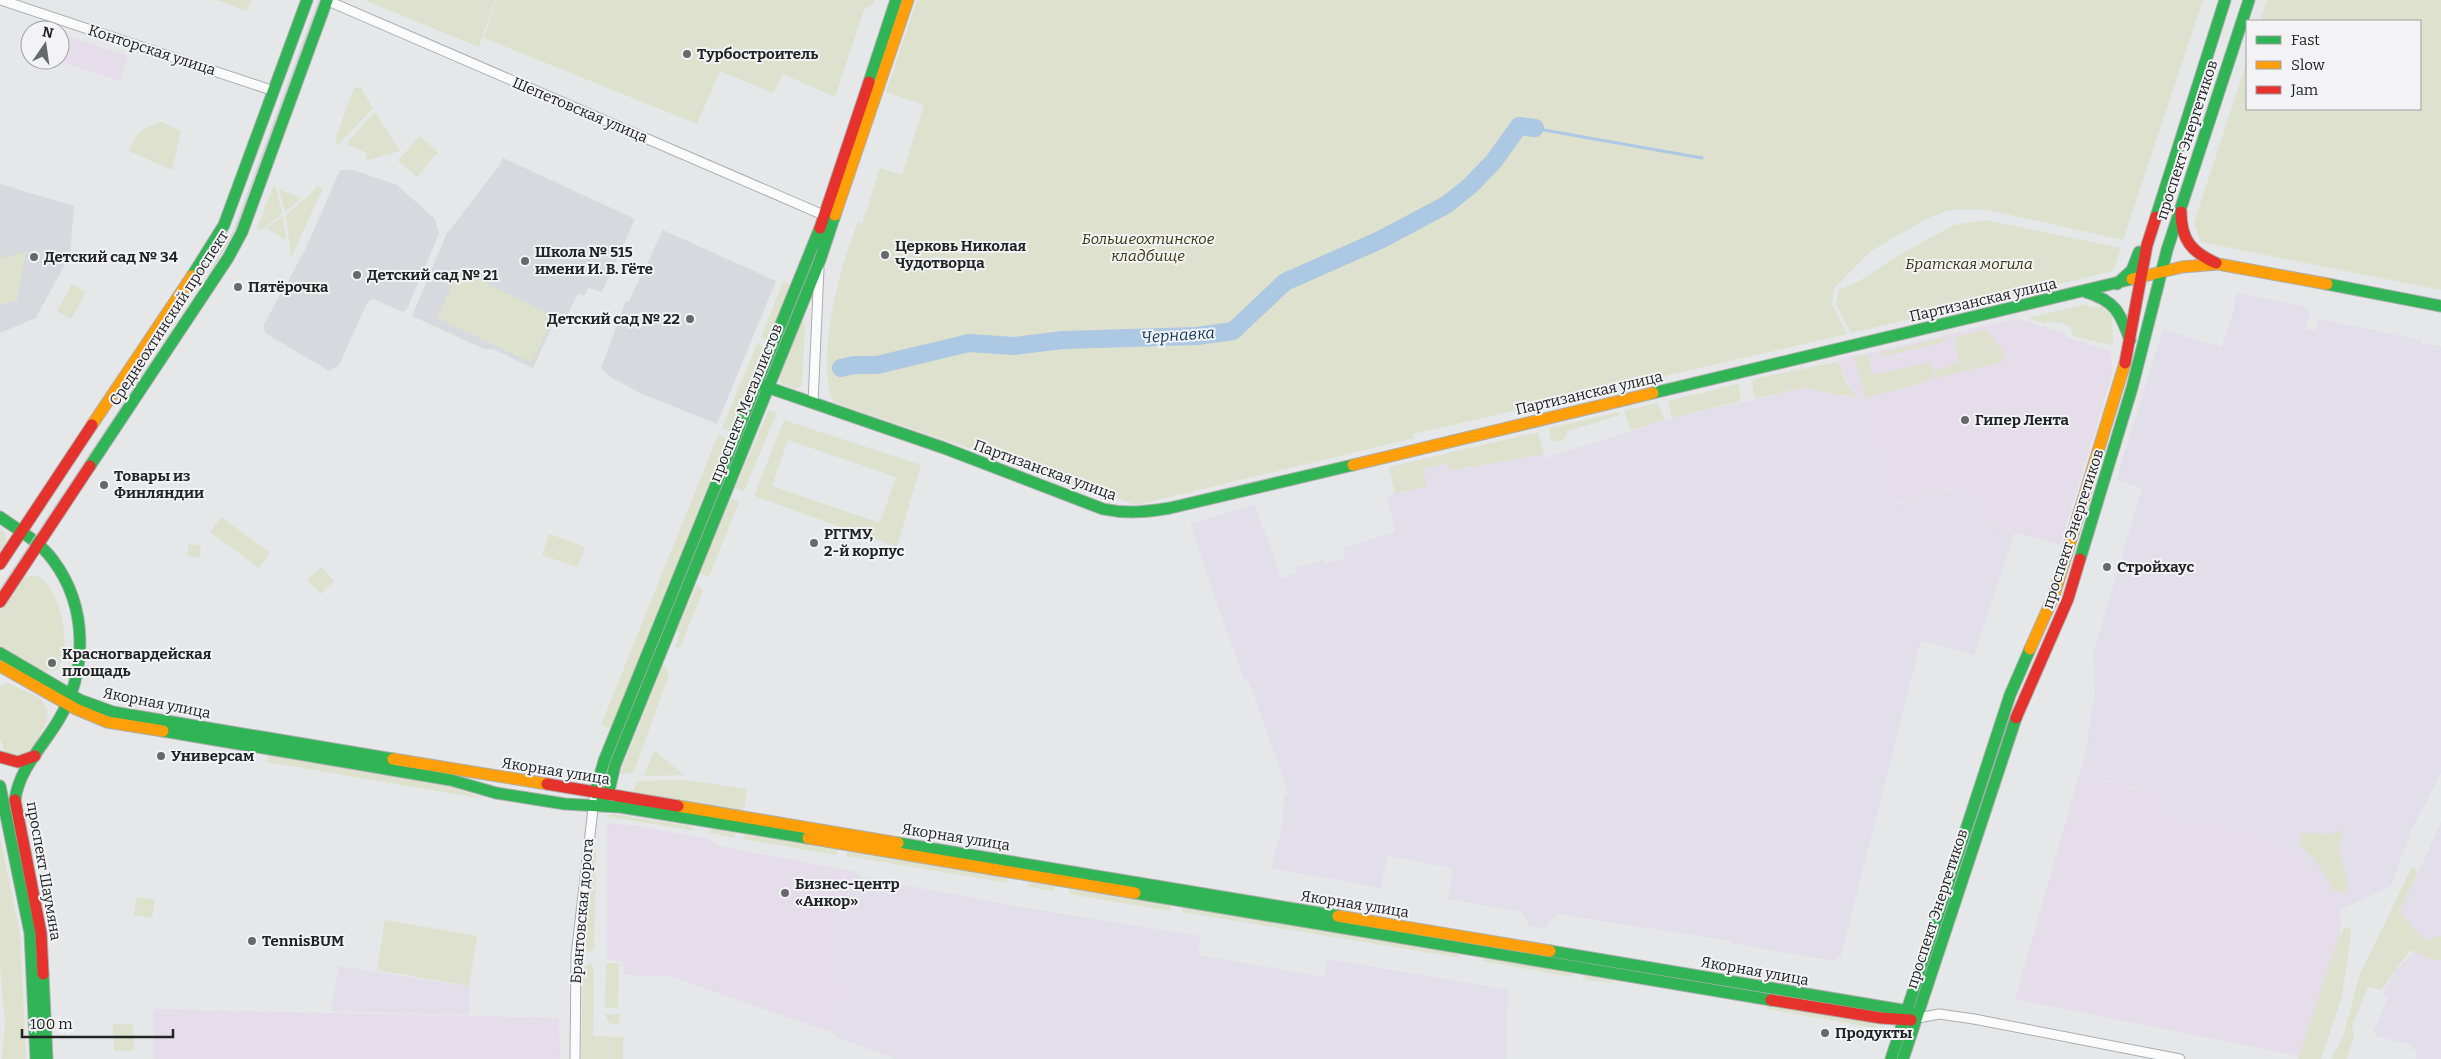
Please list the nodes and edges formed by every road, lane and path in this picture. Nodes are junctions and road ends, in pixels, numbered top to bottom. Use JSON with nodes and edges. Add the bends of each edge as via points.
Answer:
{"nodes":[{"id":1,"x":1,"y":0,"type":"edge"},
{"id":2,"x":308,"y":0,"type":"edge"},
{"id":3,"x":326,"y":0,"type":"edge"},
{"id":4,"x":896,"y":0,"type":"edge"},
{"id":5,"x":908,"y":0,"type":"edge"},
{"id":6,"x":2225,"y":0,"type":"edge"},
{"id":7,"x":2249,"y":0,"type":"edge"},
{"id":8,"x":274,"y":90,"type":"junction"},
{"id":9,"x":2158,"y":209,"type":"junction"},
{"id":10,"x":2181,"y":209,"type":"junction"},
{"id":11,"x":830,"y":217,"type":"junction"},
{"id":12,"x":820,"y":260,"type":"junction"},
{"id":13,"x":2218,"y":264,"type":"junction"},
{"id":14,"x":2162,"y":272,"type":"junction"},
{"id":15,"x":2140,"y":277,"type":"junction"},
{"id":16,"x":2117,"y":284,"type":"junction"},
{"id":17,"x":2084,"y":292,"type":"junction"},
{"id":18,"x":2441,"y":306,"type":"edge"},
{"id":19,"x":2130,"y":340,"type":"junction"},
{"id":20,"x":763,"y":386,"type":"junction"},
{"id":21,"x":813,"y":404,"type":"junction"},
{"id":22,"x":0,"y":517,"type":"edge"},
{"id":23,"x":21,"y":532,"type":"junction"},
{"id":24,"x":38,"y":545,"type":"junction"},
{"id":25,"x":0,"y":564,"type":"edge"},
{"id":26,"x":0,"y":602,"type":"edge"},
{"id":27,"x":0,"y":653,"type":"edge"},
{"id":28,"x":0,"y":666,"type":"edge"},
{"id":29,"x":69,"y":700,"type":"junction"},
{"id":30,"x":37,"y":755,"type":"junction"},
{"id":31,"x":0,"y":757,"type":"edge"},
{"id":32,"x":0,"y":786,"type":"edge"},
{"id":33,"x":594,"y":793,"type":"junction"},
{"id":34,"x":608,"y":795,"type":"junction"},
{"id":35,"x":593,"y":806,"type":"junction"},
{"id":36,"x":1910,"y":1017,"type":"junction"},
{"id":37,"x":36,"y":1059,"type":"edge"},
{"id":38,"x":47,"y":1059,"type":"edge"},
{"id":39,"x":575,"y":1059,"type":"edge"},
{"id":40,"x":1891,"y":1059,"type":"edge"},
{"id":41,"x":1904,"y":1059,"type":"edge"},
{"id":42,"x":2180,"y":1059,"type":"edge"}],
"edges":[{"from":1,"to":8,"type":"street","name":"Конторская улица"},
{"from":2,"to":8,"type":"street","name":"Среднеохтинский проспект"},
{"from":3,"to":11,"type":"street","name":"Шепетовская улица"},
{"from":3,"to":24,"type":"street","name":"Среднеохтинский проспект","via":[[242,232],[213,282]]},
{"from":4,"to":11,"type":"street","name":"проспект Металлистов"},
{"from":5,"to":11,"type":"street","name":"проспект Металлистов"},
{"from":6,"to":9,"type":"street","name":"проспект Энергетиков"},
{"from":7,"to":10,"type":"street","name":"проспект Энергетиков"},
{"from":8,"to":23,"type":"street","name":"Среднеохтинский проспект","via":[[216,240]]},
{"from":9,"to":15,"type":"street","name":"проспект Энергетиков"},
{"from":9,"to":16,"type":"street","via":[[2149,219],[2135,264]]},
{"from":10,"to":13,"type":"street","via":[[2182,235],[2186,245]]},
{"from":10,"to":14,"type":"street","name":"проспект Энергетиков"},
{"from":11,"to":12,"type":"street","name":"проспект Металлистов"},
{"from":11,"to":20,"type":"street","name":"проспект Металлистов"},
{"from":12,"to":20,"type":"street","name":"проспект Металлистов"},
{"from":12,"to":21,"type":"street"},
{"from":13,"to":14,"type":"street","name":"Партизанская улица"},
{"from":13,"to":18,"type":"street","name":"Партизанская улица"},
{"from":14,"to":15,"type":"street","name":"Партизанская улица"},
{"from":14,"to":36,"type":"street","name":"проспект Энергетиков","via":[[2132,388],[2068,599],[2011,729]]},
{"from":15,"to":16,"type":"street","name":"Партизанская улица"},
{"from":15,"to":19,"type":"street","name":"проспект Энергетиков"},
{"from":16,"to":17,"type":"street","name":"Партизанская улица"},
{"from":17,"to":19,"type":"street","via":[[2108,299],[2113,304]]},
{"from":17,"to":21,"type":"street","name":"Партизанская улица","via":[[1211,500],[1139,514],[1103,509],[944,448]]},
{"from":19,"to":36,"type":"street","name":"проспект Энергетиков","via":[[2054,595],[2010,695]]},
{"from":20,"to":21,"type":"street","name":"Партизанская улица"},
{"from":20,"to":33,"type":"street","name":"проспект Металлистов","via":[[604,760]]},
{"from":20,"to":34,"type":"street","name":"проспект Металлистов","via":[[616,765]]},
{"from":22,"to":23,"type":"street"},
{"from":23,"to":24,"type":"street"},
{"from":23,"to":25,"type":"street","name":"Среднеохтинский проспект"},
{"from":24,"to":26,"type":"street","name":"Среднеохтинский проспект"},
{"from":24,"to":29,"type":"street","via":[[60,572],[77,609],[81,628],[81,647]]},
{"from":27,"to":29,"type":"street","name":"Якорная улица"},
{"from":28,"to":29,"type":"street","name":"Якорная улица"},
{"from":29,"to":30,"type":"street"},
{"from":29,"to":33,"type":"street","name":"Якорная улица","via":[[113,712]]},
{"from":29,"to":35,"type":"street","name":"Якорная улица","via":[[107,722],[451,780],[496,793]]},
{"from":30,"to":31,"type":"street","via":[[17,763]]},
{"from":30,"to":38,"type":"street","name":"проспект Шаумяна","via":[[18,785],[15,803],[41,933]]},
{"from":32,"to":37,"type":"street","name":"проспект Шаумяна","via":[[30,933]]},
{"from":33,"to":34,"type":"street","name":"Якорная улица"},
{"from":33,"to":35,"type":"street","name":"Брантовская дорога"},
{"from":34,"to":35,"type":"street"},
{"from":34,"to":36,"type":"street","name":"Якорная улица"},
{"from":35,"to":36,"type":"street","name":"Якорная улица","via":[[620,807]]},
{"from":35,"to":39,"type":"street","name":"Брантовская дорога","via":[[576,956]]},
{"from":36,"to":40,"type":"street","name":"проспект Энергетиков"},
{"from":36,"to":41,"type":"street","name":"проспект Энергетиков"},
{"from":36,"to":42,"type":"street","name":"Якорная улица","via":[[1940,1014],[1966,1018]]}]}
